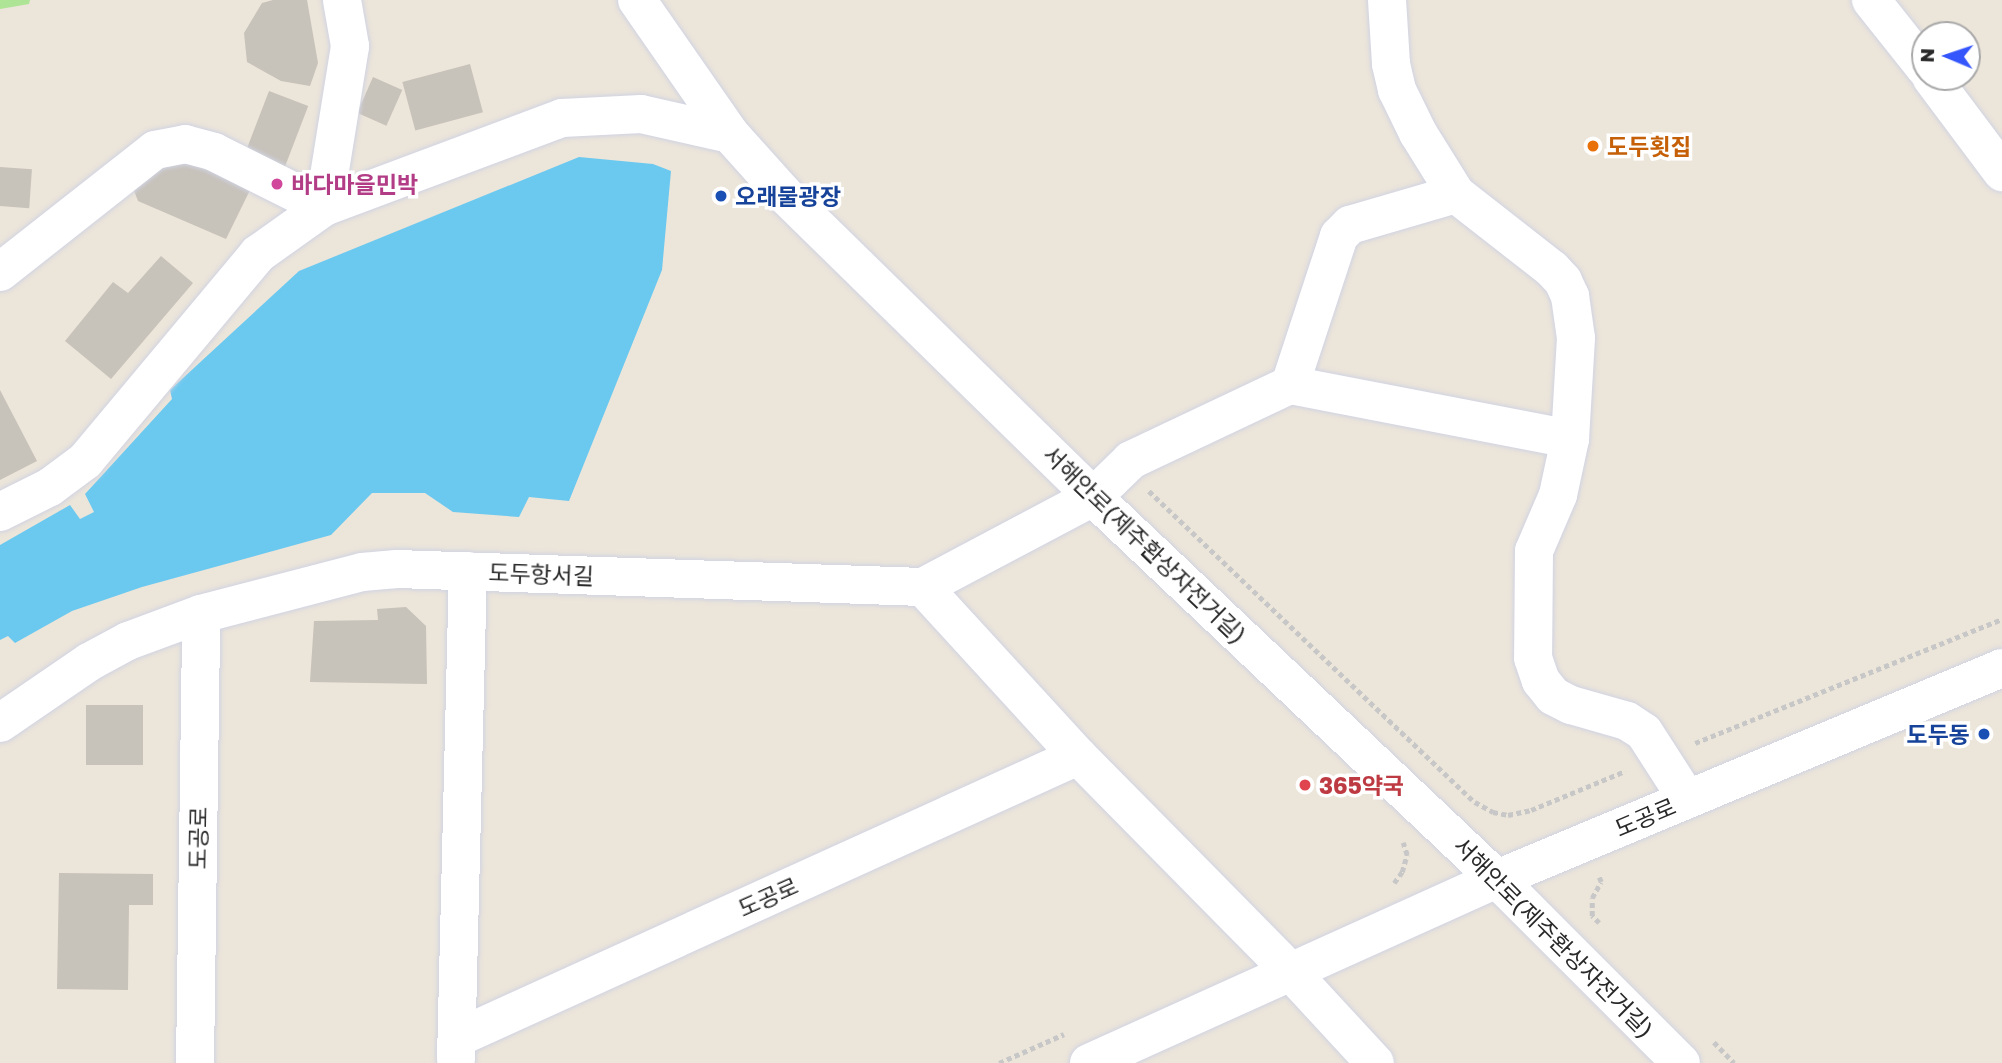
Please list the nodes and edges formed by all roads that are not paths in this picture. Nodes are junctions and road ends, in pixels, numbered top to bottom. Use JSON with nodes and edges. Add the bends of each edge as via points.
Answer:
{"nodes":[{"id":1,"x":342,"y":0,"type":"edge"},
{"id":2,"x":637,"y":0,"type":"edge"},
{"id":3,"x":1387,"y":0,"type":"edge"},
{"id":4,"x":1871,"y":0,"type":"edge"},
{"id":5,"x":1911,"y":50,"type":"edge"},
{"id":6,"x":1941,"y":91,"type":"edge"},
{"id":7,"x":730,"y":134,"type":"junction"},
{"id":8,"x":2002,"y":172,"type":"edge"},
{"id":9,"x":1456,"y":194,"type":"junction"},
{"id":10,"x":324,"y":207,"type":"junction"},
{"id":11,"x":0,"y":272,"type":"edge"},
{"id":12,"x":1290,"y":385,"type":"junction"},
{"id":13,"x":1570,"y":439,"type":"junction"},
{"id":14,"x":1093,"y":497,"type":"junction"},
{"id":15,"x":0,"y":512,"type":"edge"},
{"id":16,"x":468,"y":571,"type":"junction"},
{"id":17,"x":923,"y":587,"type":"junction"},
{"id":18,"x":201,"y":614,"type":"junction"},
{"id":19,"x":2002,"y":668,"type":"edge"},
{"id":20,"x":0,"y":723,"type":"edge"},
{"id":21,"x":1078,"y":757,"type":"junction"},
{"id":22,"x":1687,"y":799,"type":"junction"},
{"id":23,"x":1497,"y":879,"type":"junction"},
{"id":24,"x":1290,"y":971,"type":"junction"},
{"id":25,"x":457,"y":1051,"type":"edge"},
{"id":26,"x":195,"y":1063,"type":"edge"},
{"id":27,"x":1089,"y":1063,"type":"edge"},
{"id":28,"x":1376,"y":1063,"type":"edge"},
{"id":29,"x":1681,"y":1063,"type":"edge"}],
"edges":[{"from":1,"to":10,"type":"street","via":[[350,46]]},
{"from":2,"to":7,"type":"street","name":"서해안로(제주환상자전거길)"},
{"from":3,"to":9,"type":"street","via":[[1397,90]]},
{"from":4,"to":5,"type":"street"},
{"from":6,"to":8,"type":"street"},
{"from":7,"to":10,"type":"street","via":[[641,114],[562,118]]},
{"from":7,"to":14,"type":"street","name":"서해안로(제주환상자전거길)","via":[[783,193]]},
{"from":9,"to":12,"type":"street","via":[[1350,225],[1339,236]]},
{"from":9,"to":13,"type":"street","via":[[1563,281],[1570,296],[1576,338]]},
{"from":10,"to":11,"type":"street","via":[[214,152],[186,144],[165,148],[146,157]]},
{"from":10,"to":15,"type":"street","via":[[258,254],[85,461],[50,487]]},
{"from":12,"to":13,"type":"street"},
{"from":12,"to":14,"type":"street","name":"도두항서길","via":[[1131,460]]},
{"from":13,"to":22,"type":"street","via":[[1558,495],[1534,551],[1533,657],[1541,681],[1553,696],[1644,732]]},
{"from":14,"to":17,"type":"street","name":"도두항서길"},
{"from":14,"to":23,"type":"street","name":"서해안로(제주환상자전거길)"},
{"from":16,"to":17,"type":"street","name":"도두항서길"},
{"from":16,"to":18,"type":"street","name":"도두항서길","via":[[362,572]]},
{"from":16,"to":25,"type":"street","name":"도공로"},
{"from":17,"to":21,"type":"street"},
{"from":18,"to":20,"type":"street","name":"도두항서길","via":[[128,641],[89,662]]},
{"from":18,"to":26,"type":"street","name":"도공로"},
{"from":19,"to":22,"type":"street","name":"도공로"},
{"from":21,"to":24,"type":"street"},
{"from":21,"to":25,"type":"street","name":"도공로"},
{"from":22,"to":23,"type":"street","name":"도공로"},
{"from":23,"to":24,"type":"street","name":"도공로"},
{"from":23,"to":29,"type":"street","name":"서해안로(제주환상자전거길)"},
{"from":24,"to":27,"type":"street","name":"도공로"},
{"from":24,"to":28,"type":"street"}]}
